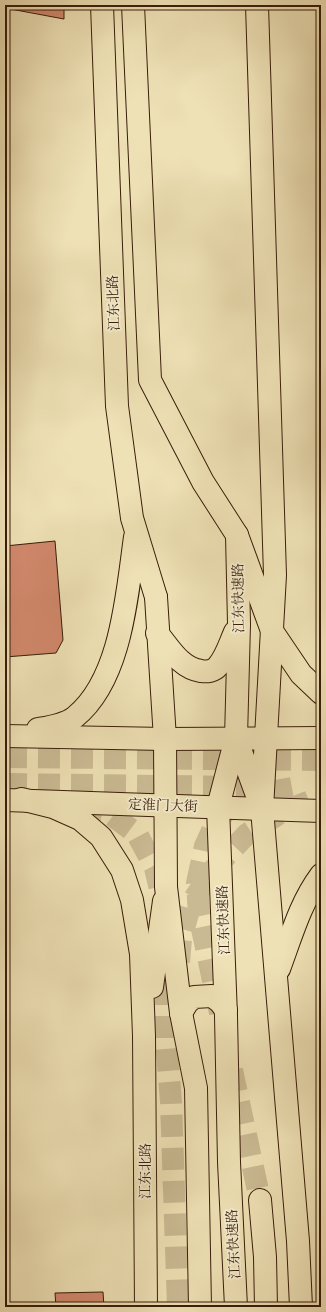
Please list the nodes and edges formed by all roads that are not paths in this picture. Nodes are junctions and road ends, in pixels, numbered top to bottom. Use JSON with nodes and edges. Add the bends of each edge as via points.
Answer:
{"nodes":[{"id":1,"x":102,"y":5,"type":"edge"},
{"id":2,"x":133,"y":5,"type":"edge"},
{"id":3,"x":257,"y":5,"type":"edge"},
{"id":4,"x":136,"y":530,"type":"junction"},
{"id":5,"x":237,"y":535,"type":"junction"},
{"id":6,"x":239,"y":624,"type":"junction"},
{"id":7,"x":272,"y":631,"type":"junction"},
{"id":8,"x":157,"y":632,"type":"junction"},
{"id":9,"x":321,"y":693,"type":"edge"},
{"id":10,"x":5,"y":734,"type":"edge"},
{"id":11,"x":236,"y":738,"type":"junction"},
{"id":12,"x":266,"y":738,"type":"junction"},
{"id":13,"x":321,"y":738,"type":"edge"},
{"id":14,"x":164,"y":739,"type":"junction"},
{"id":15,"x":13,"y":799,"type":"edge"},
{"id":16,"x":166,"y":805,"type":"junction"},
{"id":17,"x":218,"y":807,"type":"junction"},
{"id":18,"x":262,"y":809,"type":"junction"},
{"id":19,"x":321,"y":811,"type":"edge"},
{"id":20,"x":321,"y":875,"type":"edge"},
{"id":21,"x":166,"y":887,"type":"junction"},
{"id":22,"x":276,"y":978,"type":"junction"},
{"id":23,"x":226,"y":1010,"type":"junction"},
{"id":24,"x":181,"y":1013,"type":"junction"},
{"id":25,"x":144,"y":1036,"type":"junction"},
{"id":26,"x":260,"y":1200,"type":"tunnel mouth"},
{"id":27,"x":146,"y":1307,"type":"edge"},
{"id":28,"x":200,"y":1307,"type":"edge"},
{"id":29,"x":236,"y":1307,"type":"edge"},
{"id":30,"x":266,"y":1307,"type":"edge"},
{"id":31,"x":301,"y":1307,"type":"edge"}],
"edges":[{"from":1,"to":4,"type":"main road","name":"江东北路","via":[[117,406],[132,518]]},
{"from":2,"to":5,"type":"main road","via":[[150,380],[203,482]]},
{"from":3,"to":7,"type":"main road","via":[[275,575]]},
{"from":4,"to":8,"type":"main road","name":"江东北路","via":[[156,597]]},
{"from":4,"to":10,"type":"main road","via":[[116,648],[93,698],[74,718],[55,726]]},
{"from":5,"to":6,"type":"main road","name":"江东快速路"},
{"from":5,"to":7,"type":"main road"},
{"from":6,"to":8,"type":"main road","via":[[219,665],[205,672],[188,667],[180,661]]},
{"from":6,"to":11,"type":"main road","name":"江东快速路"},
{"from":7,"to":9,"type":"main road","via":[[301,674]]},
{"from":7,"to":12,"type":"main road"},
{"from":8,"to":14,"type":"main road"},
{"from":10,"to":14,"type":"main road"},
{"from":11,"to":12,"type":"main road"},
{"from":11,"to":14,"type":"main road"},
{"from":11,"to":17,"type":"main road","name":"江东快速路"},
{"from":11,"to":18,"type":"main road"},
{"from":12,"to":13,"type":"main road"},
{"from":12,"to":18,"type":"main road"},
{"from":14,"to":16,"type":"main road"},
{"from":15,"to":16,"type":"main road","name":"定淮门大街"},
{"from":15,"to":25,"type":"main road","via":[[53,807],[80,820],[100,837],[122,870],[132,900],[140,954]]},
{"from":16,"to":17,"type":"main road","name":"定淮门大街"},
{"from":16,"to":21,"type":"main road"},
{"from":17,"to":18,"type":"main road","name":"定淮门大街"},
{"from":17,"to":23,"type":"main road","name":"江东快速路"},
{"from":18,"to":19,"type":"main road","name":"定淮门大街"},
{"from":18,"to":22,"type":"main road"},
{"from":20,"to":22,"type":"main road","via":[[298,914]]},
{"from":21,"to":24,"type":"main road"},
{"from":21,"to":25,"type":"main road"},
{"from":22,"to":31,"type":"main road","via":[[298,1241]]},
{"from":23,"to":24,"type":"main road","via":[[212,996],[194,997],[187,1002]]},
{"from":23,"to":29,"type":"main road","name":"江东快速路","via":[[229,1162]]},
{"from":24,"to":28,"type":"main road","via":[[196,1088]]},
{"from":25,"to":27,"type":"main road","name":"江东北路"},
{"from":26,"to":30,"type":"main road"}]}
